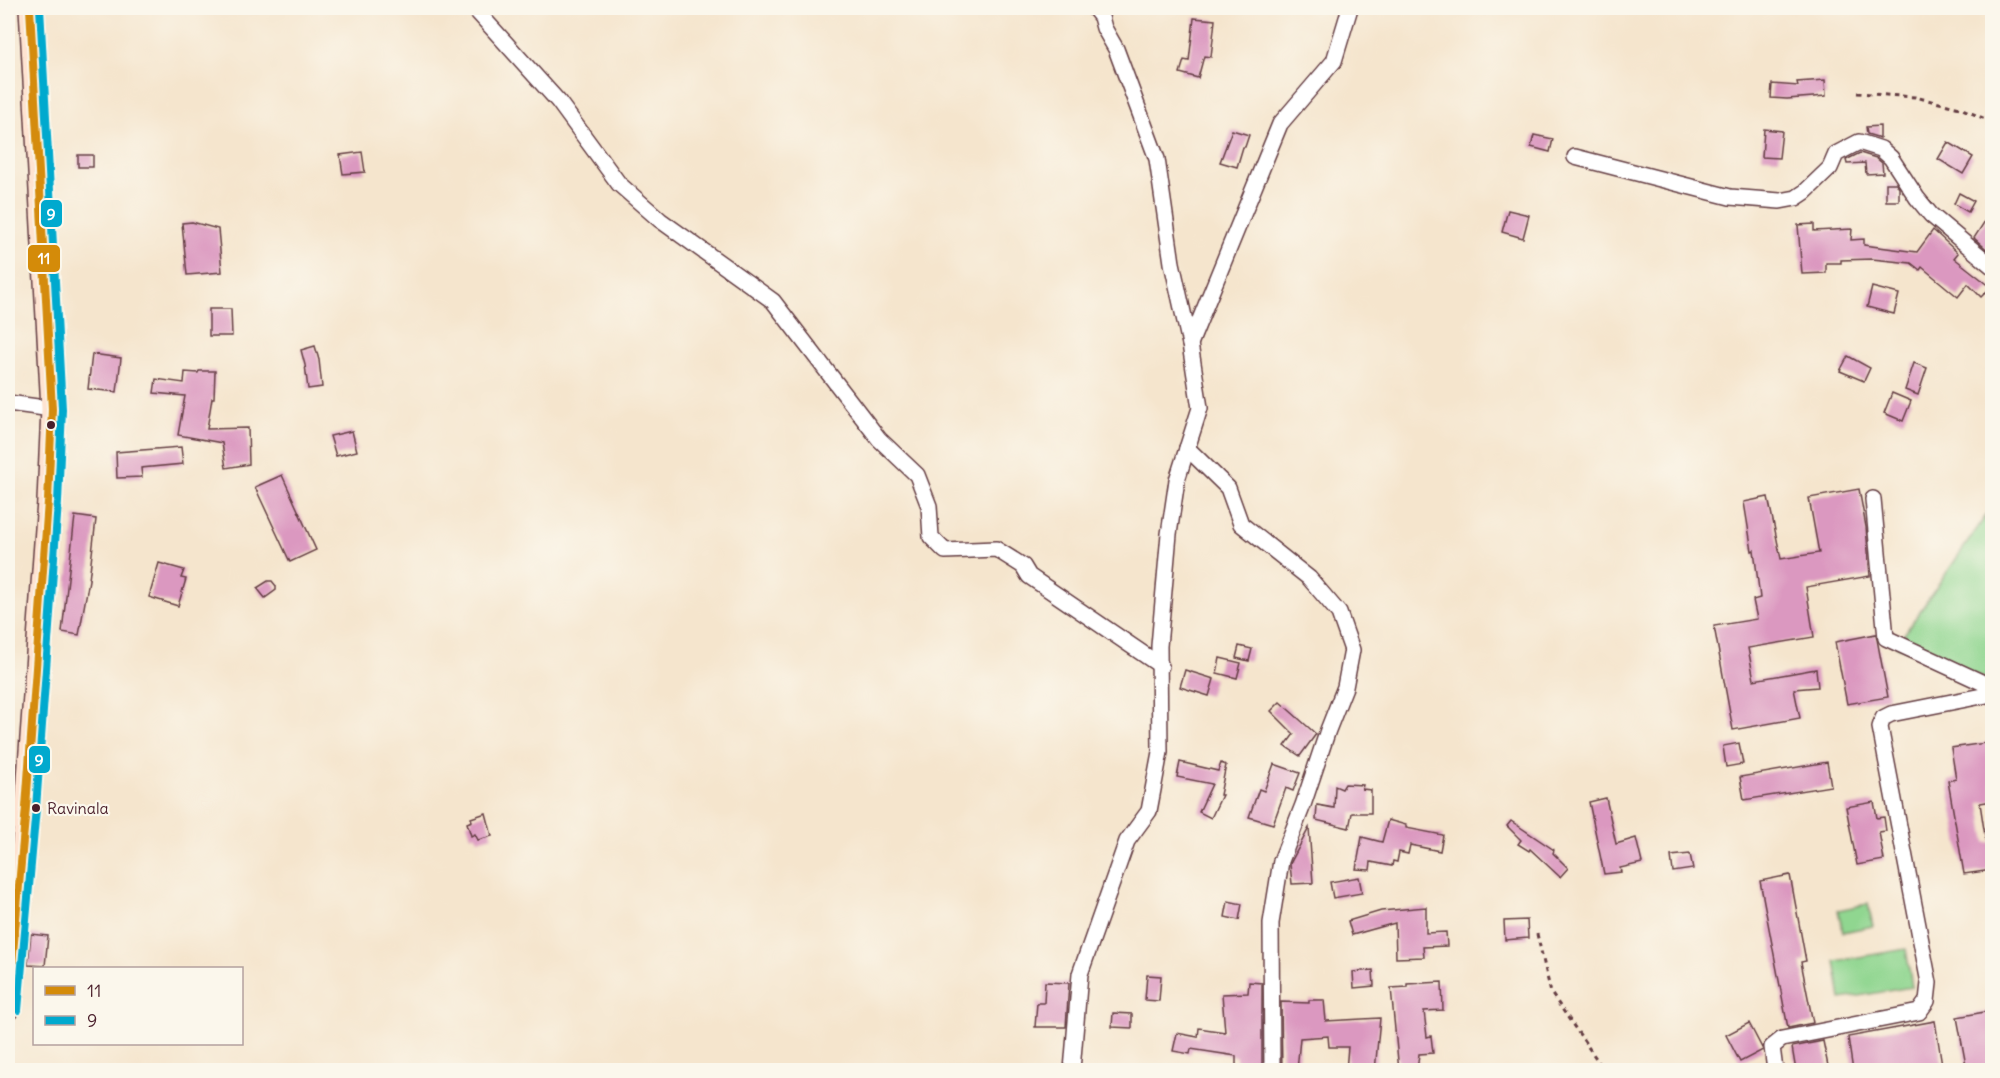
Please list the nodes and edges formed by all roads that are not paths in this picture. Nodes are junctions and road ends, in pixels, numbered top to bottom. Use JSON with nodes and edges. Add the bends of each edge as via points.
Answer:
{"nodes":[{"id":1,"x":30,"y":8,"type":"edge"},
{"id":2,"x":474,"y":8,"type":"edge"},
{"id":3,"x":1094,"y":8,"type":"edge"},
{"id":4,"x":1350,"y":8,"type":"edge"},
{"id":5,"x":1575,"y":157,"type":"dead end"},
{"id":6,"x":1992,"y":266,"type":"edge"},
{"id":7,"x":1190,"y":345,"type":"junction"},
{"id":8,"x":8,"y":403,"type":"edge"},
{"id":9,"x":52,"y":409,"type":"junction"},
{"id":10,"x":1187,"y":448,"type":"junction"},
{"id":11,"x":1873,"y":499,"type":"dead end"},
{"id":12,"x":1161,"y":666,"type":"junction"},
{"id":13,"x":1992,"y":687,"type":"edge"},
{"id":14,"x":1992,"y":694,"type":"edge"},
{"id":15,"x":16,"y":819,"type":"edge"},
{"id":16,"x":8,"y":1010,"type":"edge"},
{"id":17,"x":1072,"y":1071,"type":"edge"},
{"id":18,"x":1272,"y":1071,"type":"edge"},
{"id":19,"x":1775,"y":1071,"type":"edge"}],
"edges":[{"from":1,"to":9,"type":"street"},
{"from":2,"to":12,"type":"street","via":[[558,101],[619,184],[660,220],[773,301],[879,439],[917,475],[929,506],[931,537],[945,550],[996,549]]},
{"from":3,"to":7,"type":"street","via":[[1116,49],[1157,159],[1172,262]]},
{"from":4,"to":7,"type":"street","via":[[1334,61],[1280,124]]},
{"from":5,"to":6,"type":"street","via":[[1730,197],[1780,201],[1805,192],[1830,168],[1836,154],[1859,141],[1892,158],[1931,215]]},
{"from":7,"to":10,"type":"street","via":[[1200,408]]},
{"from":8,"to":9,"type":"street"},
{"from":9,"to":15,"type":"street","via":[[47,512]]},
{"from":10,"to":12,"type":"street","via":[[1177,480],[1169,534],[1159,646]]},
{"from":10,"to":18,"type":"street","via":[[1228,488],[1241,524],[1309,578],[1339,613],[1352,650],[1345,687],[1281,861],[1270,923]]},
{"from":11,"to":13,"type":"street","via":[[1886,638]]},
{"from":12,"to":17,"type":"street","via":[[1160,752],[1149,811],[1127,842],[1080,974]]},
{"from":14,"to":19,"type":"street","via":[[1891,714],[1883,718],[1880,727],[1929,983],[1927,1001],[1919,1012],[1782,1039],[1773,1047]]},
{"from":15,"to":16,"type":"street"}]}
